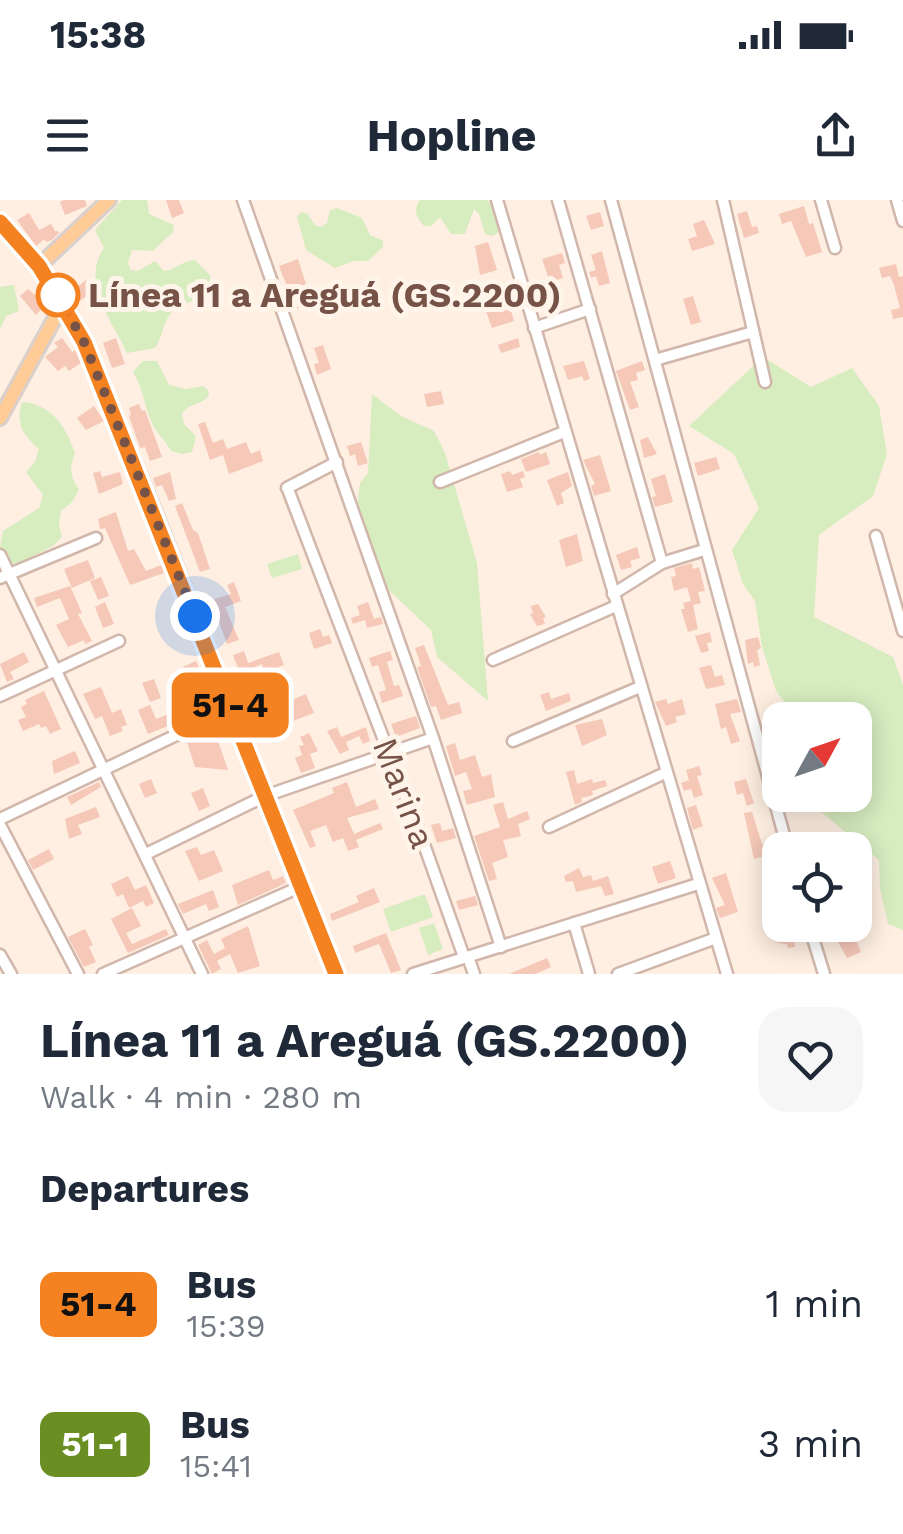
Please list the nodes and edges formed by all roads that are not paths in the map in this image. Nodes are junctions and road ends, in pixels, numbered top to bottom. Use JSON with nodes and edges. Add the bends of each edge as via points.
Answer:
{"nodes":[{"id":1,"x":109,"y":200,"type":"edge"},
{"id":2,"x":242,"y":200,"type":"edge"},
{"id":3,"x":497,"y":200,"type":"edge"},
{"id":4,"x":558,"y":200,"type":"edge"},
{"id":5,"x":612,"y":200,"type":"edge"},
{"id":6,"x":724,"y":200,"type":"edge"},
{"id":7,"x":821,"y":200,"type":"edge"},
{"id":8,"x":897,"y":200,"type":"edge"},
{"id":9,"x":903,"y":220,"type":"edge"},
{"id":10,"x":0,"y":222,"type":"edge"},
{"id":11,"x":835,"y":248,"type":"dead end"},
{"id":12,"x":39,"y":266,"type":"junction"},
{"id":13,"x":63,"y":303,"type":"junction"},
{"id":14,"x":590,"y":309,"type":"junction"},
{"id":15,"x":534,"y":328,"type":"junction"},
{"id":16,"x":753,"y":332,"type":"junction"},
{"id":17,"x":655,"y":360,"type":"junction"},
{"id":18,"x":765,"y":382,"type":"dead end"},
{"id":19,"x":0,"y":418,"type":"edge"},
{"id":20,"x":564,"y":432,"type":"junction"},
{"id":21,"x":338,"y":462,"type":"junction"},
{"id":22,"x":440,"y":482,"type":"dead end"},
{"id":23,"x":876,"y":536,"type":"dead end"},
{"id":24,"x":96,"y":538,"type":"dead end"},
{"id":25,"x":704,"y":550,"type":"junction"},
{"id":26,"x":0,"y":556,"type":"edge"},
{"id":27,"x":662,"y":563,"type":"junction"},
{"id":28,"x":4,"y":576,"type":"edge"},
{"id":29,"x":613,"y":594,"type":"junction"},
{"id":30,"x":616,"y":606,"type":"junction"},
{"id":31,"x":903,"y":631,"type":"edge"},
{"id":32,"x":118,"y":641,"type":"dead end"},
{"id":33,"x":493,"y":660,"type":"dead end"},
{"id":34,"x":56,"y":670,"type":"junction"},
{"id":35,"x":640,"y":687,"type":"junction"},
{"id":36,"x":0,"y":696,"type":"edge"},
{"id":37,"x":231,"y":708,"type":"junction"},
{"id":38,"x":433,"y":738,"type":"junction"},
{"id":39,"x":513,"y":741,"type":"dead end"},
{"id":40,"x":389,"y":754,"type":"junction"},
{"id":41,"x":104,"y":768,"type":"junction"},
{"id":42,"x":665,"y":773,"type":"junction"},
{"id":43,"x":265,"y":796,"type":"junction"},
{"id":44,"x":0,"y":822,"type":"edge"},
{"id":45,"x":549,"y":827,"type":"dead end"},
{"id":46,"x":783,"y":832,"type":"edge"},
{"id":47,"x":146,"y":854,"type":"junction"},
{"id":48,"x":698,"y":884,"type":"junction"},
{"id":49,"x":302,"y":886,"type":"junction"},
{"id":50,"x":574,"y":923,"type":"junction"},
{"id":51,"x":716,"y":938,"type":"junction"},
{"id":52,"x":186,"y":939,"type":"junction"},
{"id":53,"x":815,"y":942,"type":"edge"},
{"id":54,"x":502,"y":947,"type":"junction"},
{"id":55,"x":0,"y":954,"type":"edge"},
{"id":56,"x":466,"y":957,"type":"junction"},
{"id":57,"x":11,"y":974,"type":"edge"},
{"id":58,"x":78,"y":974,"type":"edge"},
{"id":59,"x":103,"y":974,"type":"edge"},
{"id":60,"x":202,"y":974,"type":"edge"},
{"id":61,"x":336,"y":974,"type":"edge"},
{"id":62,"x":413,"y":974,"type":"edge"},
{"id":63,"x":474,"y":974,"type":"edge"},
{"id":64,"x":589,"y":974,"type":"edge"},
{"id":65,"x":618,"y":974,"type":"edge"},
{"id":66,"x":727,"y":974,"type":"edge"},
{"id":67,"x":824,"y":974,"type":"edge"}],
"edges":[{"from":1,"to":12,"type":"main road"},
{"from":2,"to":21,"type":"street"},
{"from":3,"to":15,"type":"street"},
{"from":4,"to":14,"type":"street"},
{"from":5,"to":17,"type":"street"},
{"from":6,"to":16,"type":"street"},
{"from":7,"to":11,"type":"street"},
{"from":8,"to":9,"type":"street"},
{"from":10,"to":12,"type":"main road"},
{"from":12,"to":13,"type":"main road"},
{"from":13,"to":19,"type":"main road"},
{"from":13,"to":37,"type":"main road","via":[[120,427]]},
{"from":14,"to":15,"type":"street"},
{"from":14,"to":27,"type":"street"},
{"from":15,"to":20,"type":"street"},
{"from":16,"to":17,"type":"street"},
{"from":16,"to":18,"type":"street"},
{"from":17,"to":25,"type":"street"},
{"from":20,"to":22,"type":"street"},
{"from":20,"to":29,"type":"street"},
{"from":21,"to":38,"type":"street"},
{"from":21,"to":40,"type":"street","name":"Marina","via":[[288,490]]},
{"from":23,"to":31,"type":"street"},
{"from":24,"to":28,"type":"street"},
{"from":25,"to":27,"type":"street"},
{"from":25,"to":46,"type":"street"},
{"from":26,"to":28,"type":"street"},
{"from":27,"to":29,"type":"street"},
{"from":28,"to":34,"type":"street"},
{"from":29,"to":30,"type":"street"},
{"from":30,"to":33,"type":"street"},
{"from":30,"to":35,"type":"street"},
{"from":32,"to":34,"type":"street"},
{"from":34,"to":36,"type":"street"},
{"from":34,"to":41,"type":"street"},
{"from":35,"to":39,"type":"street"},
{"from":35,"to":42,"type":"street"},
{"from":37,"to":41,"type":"street"},
{"from":37,"to":43,"type":"main road"},
{"from":38,"to":40,"type":"street"},
{"from":38,"to":54,"type":"street"},
{"from":40,"to":43,"type":"street"},
{"from":40,"to":56,"type":"street","name":"Marina"},
{"from":41,"to":44,"type":"street"},
{"from":41,"to":47,"type":"street"},
{"from":42,"to":45,"type":"street"},
{"from":42,"to":48,"type":"street"},
{"from":43,"to":47,"type":"street"},
{"from":43,"to":49,"type":"main road"},
{"from":44,"to":58,"type":"street"},
{"from":47,"to":52,"type":"street"},
{"from":48,"to":50,"type":"street"},
{"from":48,"to":51,"type":"street"},
{"from":49,"to":52,"type":"street"},
{"from":49,"to":61,"type":"main road"},
{"from":50,"to":54,"type":"street"},
{"from":50,"to":64,"type":"street"},
{"from":51,"to":65,"type":"street"},
{"from":51,"to":66,"type":"street"},
{"from":52,"to":59,"type":"street"},
{"from":52,"to":60,"type":"street"},
{"from":53,"to":67,"type":"street"},
{"from":54,"to":56,"type":"street"},
{"from":55,"to":57,"type":"street"},
{"from":56,"to":62,"type":"street"},
{"from":56,"to":63,"type":"street","name":"Marina"}]}
